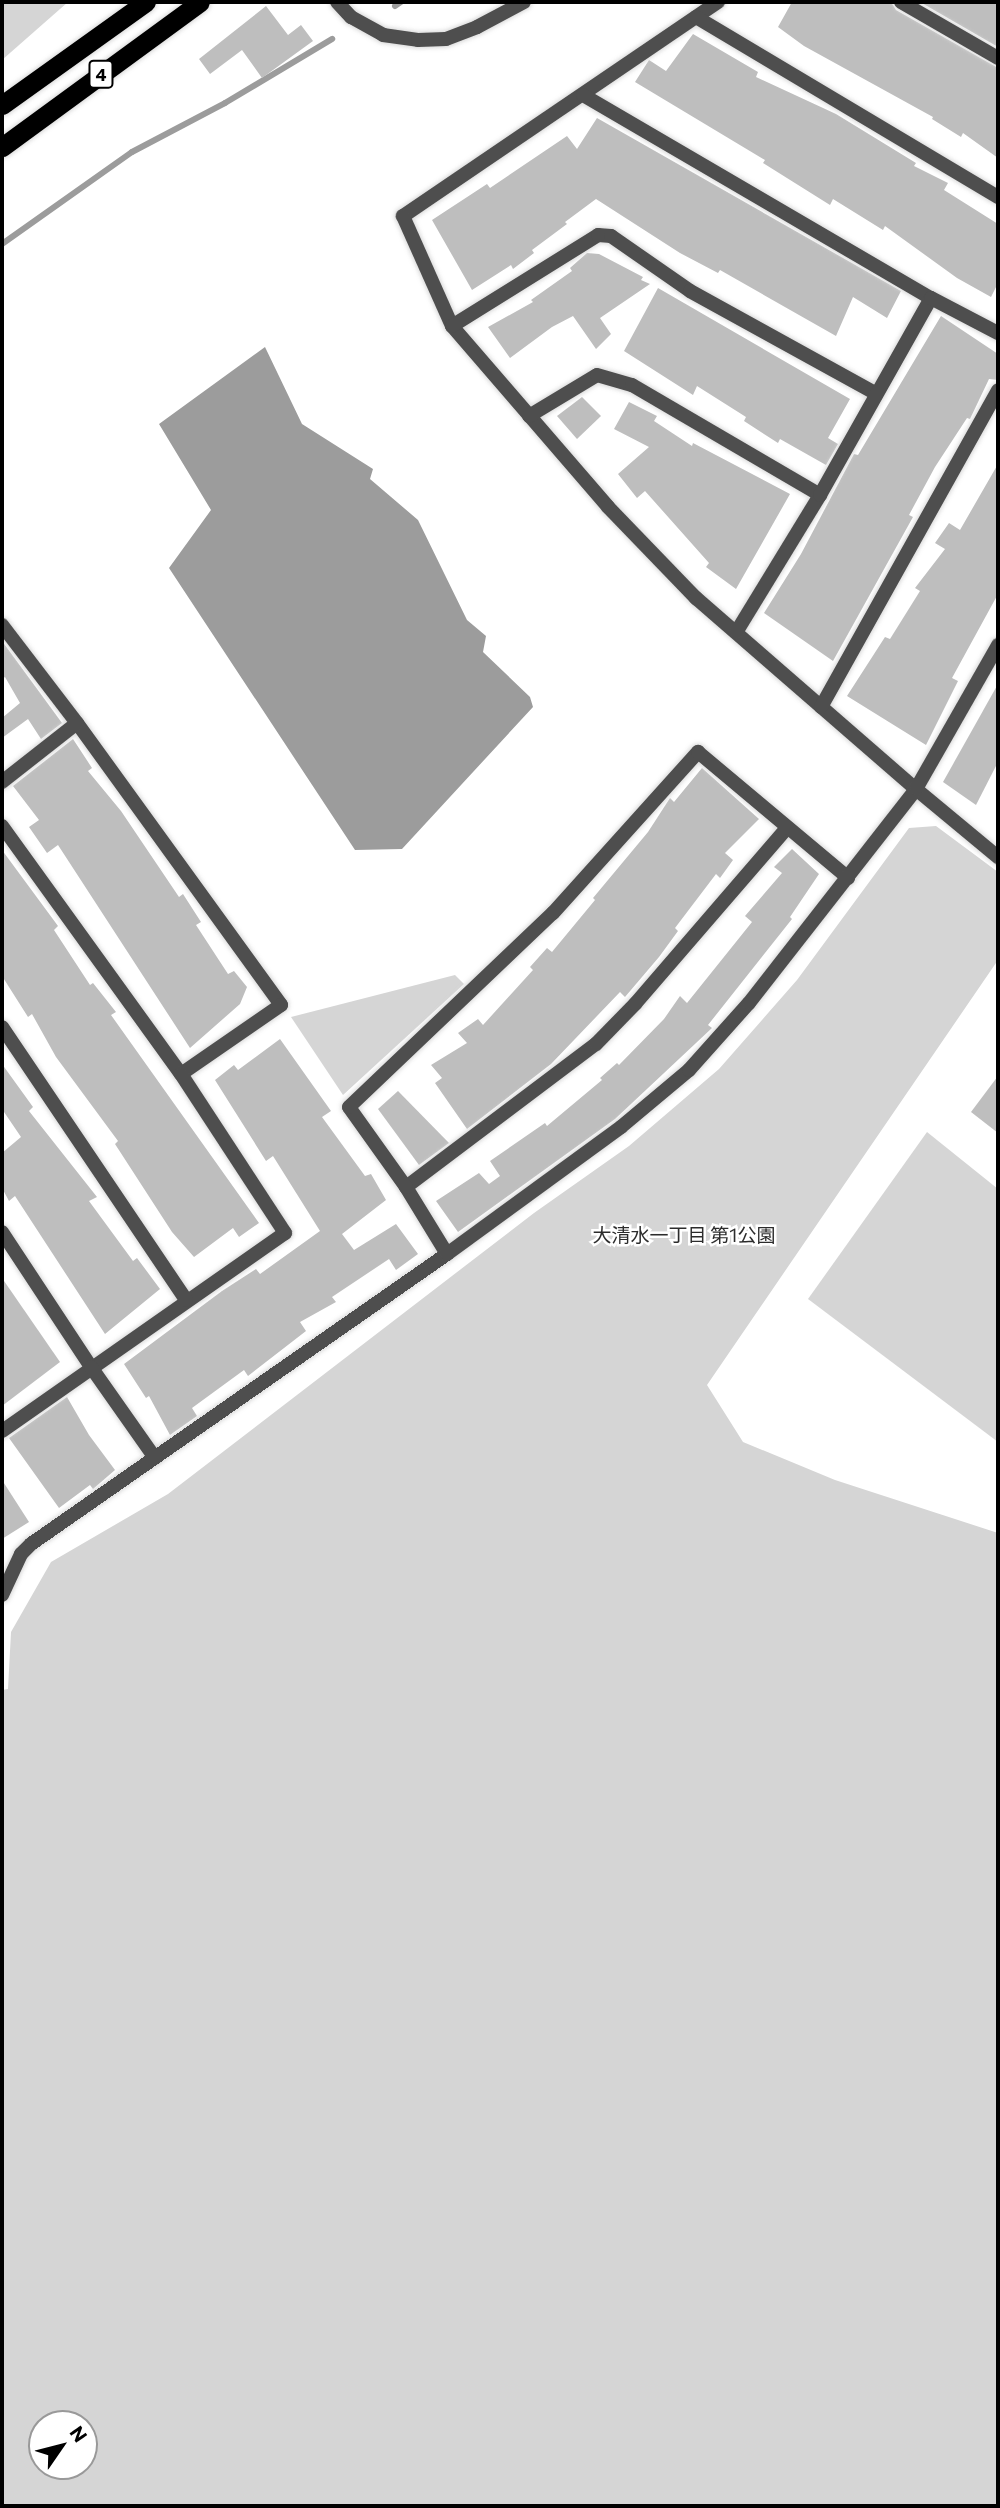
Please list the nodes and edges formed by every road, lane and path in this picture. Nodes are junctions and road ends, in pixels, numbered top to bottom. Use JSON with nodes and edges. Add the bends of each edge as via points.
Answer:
{"nodes":[{"id":1,"x":146,"y":2,"type":"edge"},
{"id":2,"x":200,"y":2,"type":"edge"},
{"id":3,"x":337,"y":2,"type":"edge"},
{"id":4,"x":524,"y":2,"type":"edge"},
{"id":5,"x":718,"y":2,"type":"edge"},
{"id":6,"x":901,"y":2,"type":"edge"},
{"id":7,"x":696,"y":17,"type":"junction"},
{"id":8,"x":998,"y":58,"type":"edge"},
{"id":9,"x":583,"y":95,"type":"junction"},
{"id":10,"x":2,"y":105,"type":"edge"},
{"id":11,"x":2,"y":146,"type":"edge"},
{"id":12,"x":998,"y":197,"type":"edge"},
{"id":13,"x":931,"y":298,"type":"junction"},
{"id":14,"x":452,"y":326,"type":"junction"},
{"id":15,"x":998,"y":333,"type":"edge"},
{"id":16,"x":998,"y":390,"type":"edge"},
{"id":17,"x":875,"y":393,"type":"junction"},
{"id":18,"x":528,"y":416,"type":"junction"},
{"id":19,"x":820,"y":495,"type":"junction"},
{"id":20,"x":2,"y":625,"type":"edge"},
{"id":21,"x":737,"y":631,"type":"junction"},
{"id":22,"x":998,"y":645,"type":"edge"},
{"id":23,"x":821,"y":707,"type":"junction"},
{"id":24,"x":77,"y":723,"type":"junction"},
{"id":25,"x":2,"y":782,"type":"edge"},
{"id":26,"x":916,"y":789,"type":"junction"},
{"id":27,"x":2,"y":826,"type":"edge"},
{"id":28,"x":787,"y":828,"type":"junction"},
{"id":29,"x":998,"y":857,"type":"edge"},
{"id":30,"x":848,"y":878,"type":"junction"},
{"id":31,"x":2,"y":1027,"type":"edge"},
{"id":32,"x":181,"y":1074,"type":"junction"},
{"id":33,"x":406,"y":1187,"type":"junction"},
{"id":34,"x":2,"y":1232,"type":"edge"},
{"id":35,"x":447,"y":1254,"type":"junction"},
{"id":36,"x":186,"y":1300,"type":"junction"},
{"id":37,"x":91,"y":1367,"type":"junction"},
{"id":38,"x":2,"y":1431,"type":"edge"},
{"id":39,"x":155,"y":1458,"type":"junction"},
{"id":40,"x":2,"y":1595,"type":"edge"}],
"edges":[{"from":1,"to":10,"type":"highway","number":"4"},
{"from":2,"to":11,"type":"highway","number":"4"},
{"from":3,"to":4,"type":"street","via":[[351,17],[383,35],[418,40],[446,39]]},
{"from":5,"to":7,"type":"street"},
{"from":6,"to":8,"type":"street"},
{"from":7,"to":9,"type":"street"},
{"from":7,"to":12,"type":"street"},
{"from":9,"to":13,"type":"street"},
{"from":9,"to":14,"type":"street","via":[[402,216]]},
{"from":13,"to":15,"type":"street"},
{"from":13,"to":17,"type":"street"},
{"from":14,"to":17,"type":"street","via":[[598,235],[611,236],[690,291]]},
{"from":14,"to":18,"type":"street"},
{"from":16,"to":23,"type":"street"},
{"from":17,"to":19,"type":"street"},
{"from":18,"to":19,"type":"street","via":[[597,375],[632,385]]},
{"from":18,"to":21,"type":"street","via":[[608,507],[696,597]]},
{"from":19,"to":21,"type":"street"},
{"from":20,"to":24,"type":"street"},
{"from":21,"to":23,"type":"street"},
{"from":22,"to":26,"type":"street"},
{"from":23,"to":26,"type":"street"},
{"from":24,"to":25,"type":"street"},
{"from":24,"to":32,"type":"street","via":[[281,1005]]},
{"from":26,"to":29,"type":"street"},
{"from":26,"to":30,"type":"street"},
{"from":27,"to":32,"type":"street"},
{"from":28,"to":30,"type":"street"},
{"from":28,"to":33,"type":"street","via":[[596,1044]]},
{"from":28,"to":33,"type":"street","via":[[698,752],[553,913],[349,1107]]},
{"from":30,"to":35,"type":"street","via":[[689,1070],[621,1128]]},
{"from":31,"to":36,"type":"street"},
{"from":32,"to":36,"type":"street","via":[[285,1233]]},
{"from":33,"to":35,"type":"street"},
{"from":34,"to":37,"type":"street"},
{"from":35,"to":39,"type":"street"},
{"from":36,"to":37,"type":"street"},
{"from":37,"to":38,"type":"street"},
{"from":37,"to":39,"type":"street"},
{"from":39,"to":40,"type":"street","via":[[31,1544],[21,1554]]}]}
